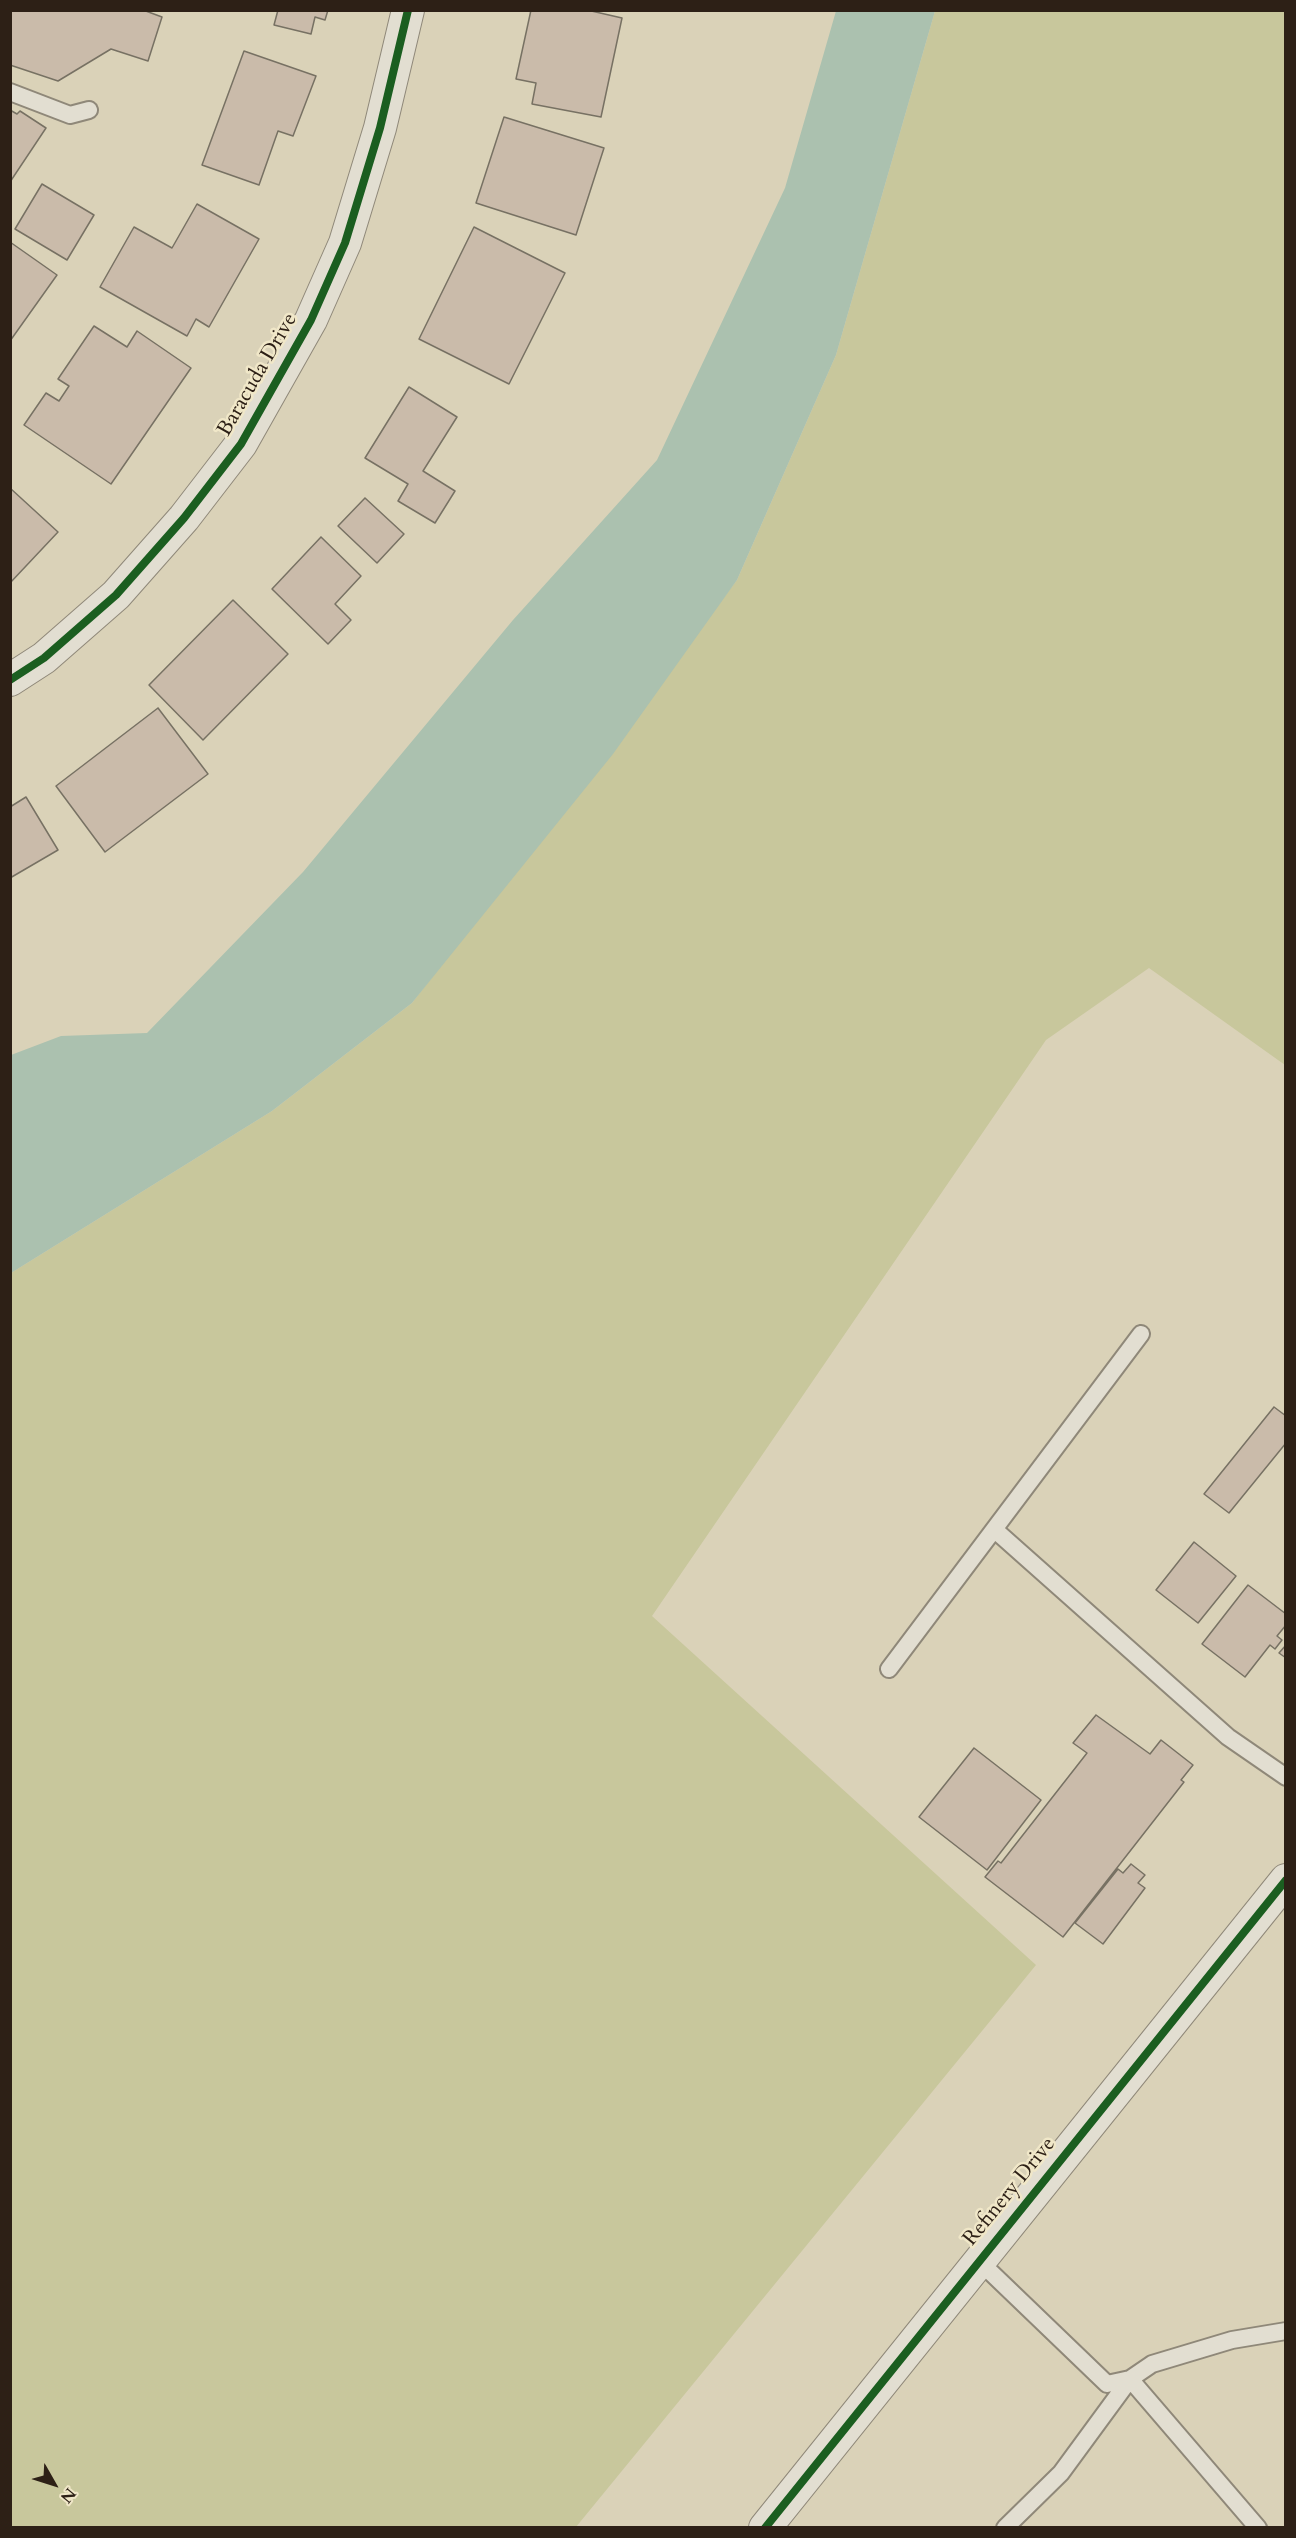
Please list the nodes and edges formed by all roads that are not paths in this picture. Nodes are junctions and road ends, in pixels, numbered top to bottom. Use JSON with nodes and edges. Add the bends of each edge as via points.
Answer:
{"nodes":[{"id":1,"x":408,"y":10,"type":"edge"},
{"id":2,"x":10,"y":92,"type":"edge"},
{"id":3,"x":89,"y":110,"type":"dead end"},
{"id":4,"x":10,"y":680,"type":"edge"},
{"id":5,"x":1141,"y":1334,"type":"dead end"},
{"id":6,"x":995,"y":1530,"type":"junction"},
{"id":7,"x":889,"y":1670,"type":"dead end"},
{"id":8,"x":1286,"y":1777,"type":"edge"},
{"id":9,"x":1286,"y":1880,"type":"edge"},
{"id":10,"x":978,"y":2260,"type":"junction"},
{"id":11,"x":1286,"y":2331,"type":"edge"},
{"id":12,"x":1130,"y":2379,"type":"junction"},
{"id":13,"x":765,"y":2528,"type":"edge"},
{"id":14,"x":1005,"y":2528,"type":"edge"},
{"id":15,"x":1258,"y":2528,"type":"edge"}],
"edges":[{"from":1,"to":4,"type":"street","name":"Baracuda Drive","via":[[380,128],[345,243],[311,320],[241,444],[116,596],[44,658]]},
{"from":2,"to":3,"type":"lane","via":[[70,115]]},
{"from":5,"to":6,"type":"lane"},
{"from":6,"to":7,"type":"lane"},
{"from":6,"to":8,"type":"lane","via":[[1228,1737]]},
{"from":9,"to":10,"type":"street","name":"Refinery Drive"},
{"from":10,"to":12,"type":"lane","via":[[1107,2384]]},
{"from":10,"to":13,"type":"street","name":"Refinery Drive"},
{"from":11,"to":12,"type":"lane","via":[[1178,2355],[1152,2364]]},
{"from":12,"to":14,"type":"lane","via":[[1061,2473]]},
{"from":12,"to":15,"type":"lane"}]}
